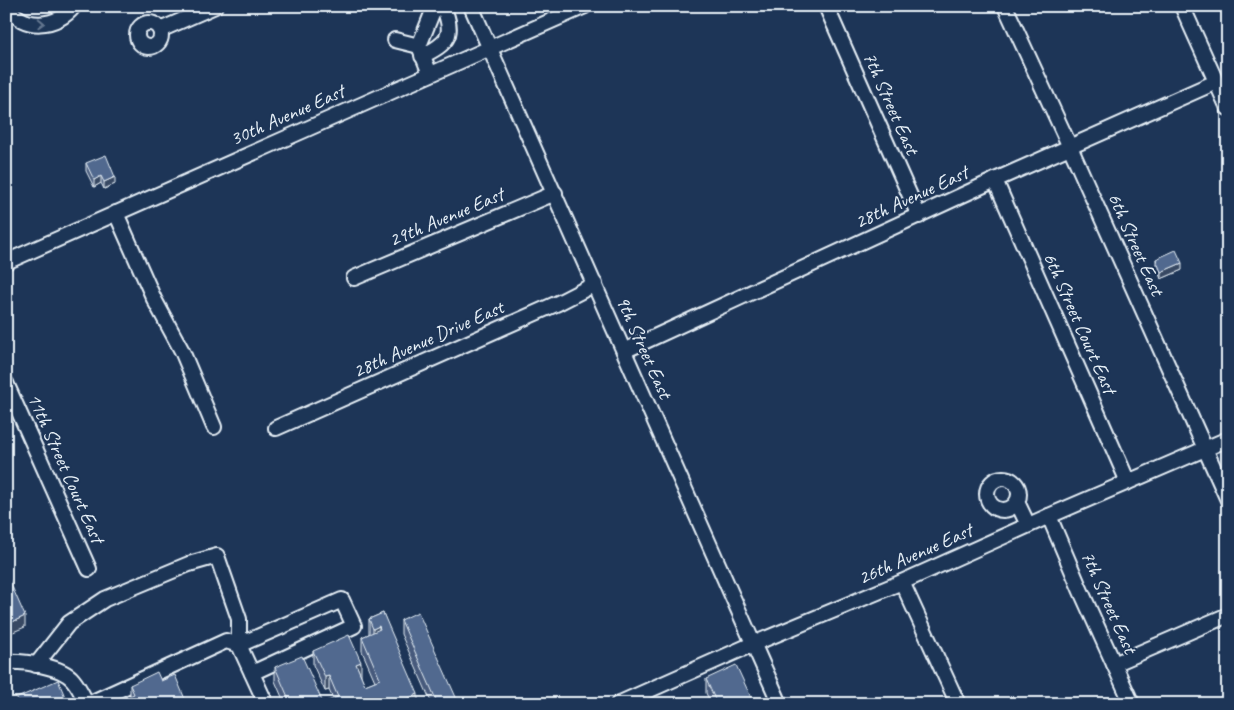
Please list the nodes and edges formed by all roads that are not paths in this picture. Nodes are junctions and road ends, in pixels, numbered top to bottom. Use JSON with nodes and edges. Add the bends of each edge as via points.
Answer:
{"nodes":[{"id":1,"x":7,"y":6,"type":"edge"},
{"id":2,"x":74,"y":6,"type":"edge"},
{"id":3,"x":215,"y":6,"type":"edge"},
{"id":4,"x":435,"y":6,"type":"edge"},
{"id":5,"x":443,"y":6,"type":"edge"},
{"id":6,"x":471,"y":6,"type":"edge"},
{"id":7,"x":585,"y":6,"type":"edge"},
{"id":8,"x":826,"y":6,"type":"edge"},
{"id":9,"x":1005,"y":6,"type":"edge"},
{"id":10,"x":1182,"y":6,"type":"edge"},
{"id":11,"x":160,"y":30,"type":"dead end"},
{"id":12,"x":396,"y":40,"type":"dead end"},
{"id":13,"x":489,"y":48,"type":"junction"},
{"id":14,"x":421,"y":51,"type":"junction"},
{"id":15,"x":430,"y":74,"type":"junction"},
{"id":16,"x":1221,"y":85,"type":"edge"},
{"id":17,"x":1228,"y":108,"type":"edge"},
{"id":18,"x":1070,"y":147,"type":"junction"},
{"id":19,"x":995,"y":180,"type":"junction"},
{"id":20,"x":555,"y":193,"type":"junction"},
{"id":21,"x":116,"y":213,"type":"junction"},
{"id":22,"x":919,"y":216,"type":"junction"},
{"id":23,"x":6,"y":262,"type":"edge"},
{"id":24,"x":354,"y":278,"type":"dead end"},
{"id":25,"x":595,"y":284,"type":"junction"},
{"id":26,"x":624,"y":351,"type":"junction"},
{"id":27,"x":6,"y":383,"type":"edge"},
{"id":28,"x":214,"y":427,"type":"dead end"},
{"id":29,"x":276,"y":428,"type":"dead end"},
{"id":30,"x":1228,"y":439,"type":"edge"},
{"id":31,"x":1206,"y":448,"type":"junction"},
{"id":32,"x":1128,"y":482,"type":"junction"},
{"id":33,"x":1228,"y":500,"type":"edge"},
{"id":34,"x":1017,"y":502,"type":"dead end"},
{"id":35,"x":1049,"y":516,"type":"junction"},
{"id":36,"x":1028,"y":525,"type":"junction"},
{"id":37,"x":89,"y":569,"type":"dead end"},
{"id":38,"x":902,"y":582,"type":"junction"},
{"id":39,"x":1228,"y":615,"type":"edge"},
{"id":40,"x":753,"y":644,"type":"junction"},
{"id":41,"x":239,"y":645,"type":"junction"},
{"id":42,"x":6,"y":662,"type":"edge"},
{"id":43,"x":1114,"y":664,"type":"junction"},
{"id":44,"x":36,"y":665,"type":"junction"},
{"id":45,"x":252,"y":673,"type":"junction"},
{"id":46,"x":621,"y":703,"type":"edge"},
{"id":47,"x":88,"y":704,"type":"edge"},
{"id":48,"x":266,"y":704,"type":"edge"},
{"id":49,"x":780,"y":704,"type":"edge"},
{"id":50,"x":958,"y":704,"type":"edge"},
{"id":51,"x":1132,"y":704,"type":"edge"}],
"edges":[{"from":1,"to":2,"type":"street","one_way":true,"via":[[25,21],[44,25],[69,13]]},
{"from":3,"to":11,"type":"street"},
{"from":4,"to":14,"type":"street","via":[[420,40]]},
{"from":5,"to":14,"type":"street","via":[[450,26],[448,36],[442,45]]},
{"from":6,"to":13,"type":"street","name":"9th Street East"},
{"from":7,"to":13,"type":"street","name":"30th Avenue East"},
{"from":8,"to":22,"type":"street","name":"7th Street East"},
{"from":9,"to":18,"type":"street","name":"6th Street East"},
{"from":10,"to":16,"type":"street"},
{"from":12,"to":14,"type":"street"},
{"from":13,"to":15,"type":"street","name":"30th Avenue East"},
{"from":13,"to":20,"type":"street","name":"9th Street East"},
{"from":14,"to":15,"type":"street"},
{"from":15,"to":21,"type":"street","name":"30th Avenue East"},
{"from":16,"to":17,"type":"street"},
{"from":16,"to":18,"type":"street","name":"28th Avenue East"},
{"from":18,"to":19,"type":"street","name":"28th Avenue East"},
{"from":18,"to":31,"type":"street","name":"6th Street East"},
{"from":19,"to":22,"type":"street","name":"28th Avenue East"},
{"from":19,"to":32,"type":"street","name":"6th Street Court East"},
{"from":20,"to":24,"type":"street","name":"29th Avenue East"},
{"from":20,"to":25,"type":"street","name":"9th Street East"},
{"from":21,"to":23,"type":"street","name":"30th Avenue East"},
{"from":21,"to":28,"type":"street","via":[[154,299],[182,351]]},
{"from":22,"to":26,"type":"street","name":"28th Avenue East"},
{"from":25,"to":26,"type":"street","name":"9th Street East"},
{"from":25,"to":29,"type":"street","name":"28th Avenue Drive East"},
{"from":26,"to":40,"type":"street","name":"9th Street East"},
{"from":27,"to":37,"type":"street","name":"11th Street Court East"},
{"from":30,"to":31,"type":"street","name":"26th Avenue East"},
{"from":31,"to":32,"type":"street","name":"26th Avenue East"},
{"from":31,"to":33,"type":"street","name":"6th Street East"},
{"from":32,"to":35,"type":"street","name":"26th Avenue East"},
{"from":34,"to":36,"type":"street"},
{"from":35,"to":36,"type":"street","name":"26th Avenue East"},
{"from":35,"to":43,"type":"street","name":"7th Street East"},
{"from":36,"to":38,"type":"street","name":"26th Avenue East"},
{"from":38,"to":40,"type":"street","name":"26th Avenue East"},
{"from":38,"to":50,"type":"street"},
{"from":39,"to":43,"type":"street"},
{"from":40,"to":46,"type":"street","name":"26th Avenue East"},
{"from":40,"to":49,"type":"street","name":"9th Street East"},
{"from":41,"to":44,"type":"street","via":[[239,619],[217,556],[189,564],[105,600],[69,623]]},
{"from":41,"to":45,"type":"street"},
{"from":41,"to":45,"type":"street","via":[[342,600],[346,608],[354,626]]},
{"from":41,"to":47,"type":"street","via":[[226,641]]},
{"from":42,"to":44,"type":"street"},
{"from":43,"to":51,"type":"street","name":"7th Street East"},
{"from":44,"to":47,"type":"street","via":[[61,670],[73,679]]},
{"from":45,"to":48,"type":"street"}]}
